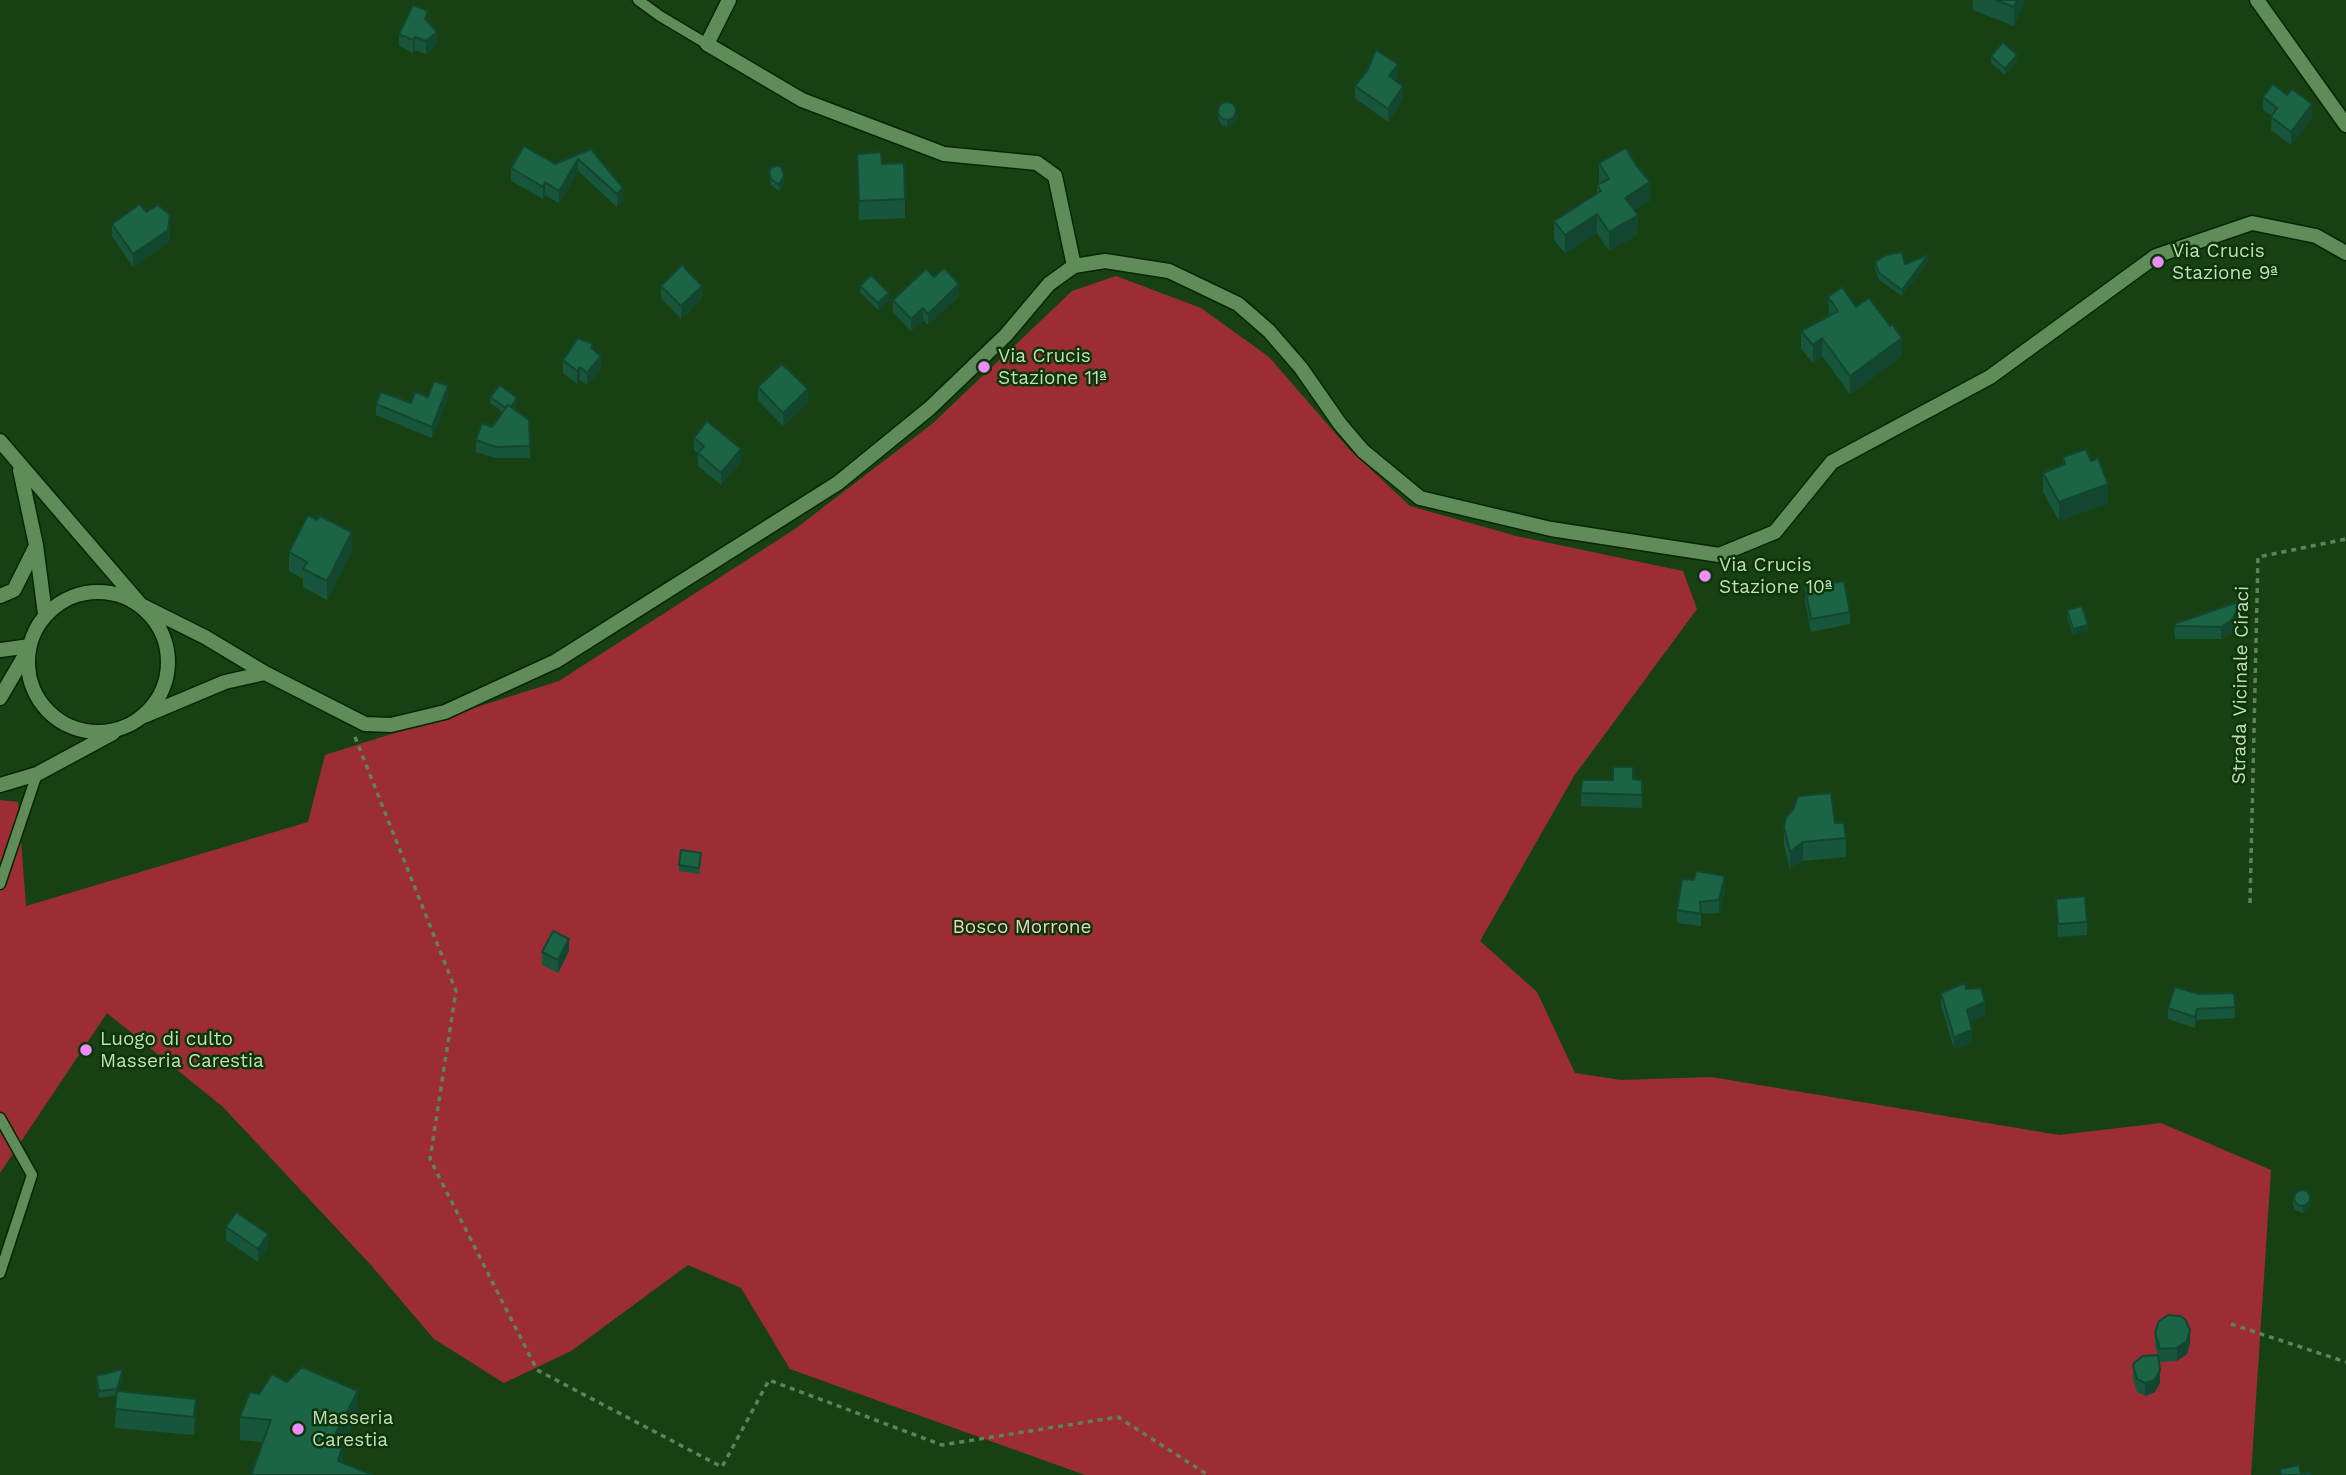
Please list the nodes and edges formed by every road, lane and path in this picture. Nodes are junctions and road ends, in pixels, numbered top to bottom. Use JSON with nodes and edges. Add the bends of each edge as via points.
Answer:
{"nodes":[{"id":1,"x":638,"y":0,"type":"edge"},
{"id":2,"x":729,"y":0,"type":"edge"},
{"id":3,"x":2257,"y":0,"type":"edge"},
{"id":4,"x":706,"y":44,"type":"junction"},
{"id":5,"x":2346,"y":125,"type":"edge"},
{"id":6,"x":2346,"y":253,"type":"edge"},
{"id":7,"x":1074,"y":267,"type":"junction"},
{"id":8,"x":0,"y":441,"type":"edge"},
{"id":9,"x":19,"y":465,"type":"junction"},
{"id":10,"x":2346,"y":538,"type":"edge"},
{"id":11,"x":36,"y":545,"type":"junction"},
{"id":12,"x":0,"y":596,"type":"edge"},
{"id":13,"x":141,"y":605,"type":"junction"},
{"id":14,"x":45,"y":614,"type":"junction"},
{"id":15,"x":30,"y":646,"type":"junction"},
{"id":16,"x":0,"y":650,"type":"edge"},
{"id":17,"x":265,"y":673,"type":"junction"},
{"id":18,"x":0,"y":698,"type":"edge"},
{"id":19,"x":346,"y":714,"type":"junction"},
{"id":20,"x":140,"y":717,"type":"junction"},
{"id":21,"x":125,"y":726,"type":"junction"},
{"id":22,"x":37,"y":774,"type":"junction"},
{"id":23,"x":0,"y":785,"type":"edge"},
{"id":24,"x":0,"y":884,"type":"edge"},
{"id":25,"x":2250,"y":903,"type":"dead end"},
{"id":26,"x":0,"y":1118,"type":"edge"},
{"id":27,"x":0,"y":1273,"type":"edge"},
{"id":28,"x":2231,"y":1324,"type":"dead end"},
{"id":29,"x":2346,"y":1362,"type":"edge"},
{"id":30,"x":1208,"y":1475,"type":"edge"}],
"edges":[{"from":1,"to":4,"type":"lane"},
{"from":2,"to":4,"type":"street"},
{"from":3,"to":5,"type":"street"},
{"from":4,"to":7,"type":"street","via":[[802,100],[944,154],[1037,163],[1055,176]]},
{"from":6,"to":7,"type":"street","via":[[2316,236],[2252,223],[2156,256],[1990,377],[1832,462],[1775,532],[1719,555],[1550,529],[1420,498],[1363,452],[1301,368],[1238,304],[1169,271],[1105,261]]},
{"from":7,"to":19,"type":"street","via":[[1049,285],[1006,335],[930,408],[838,483],[556,661],[445,712],[391,725],[365,724]]},
{"from":8,"to":9,"type":"street"},
{"from":9,"to":11,"type":"street"},
{"from":9,"to":13,"type":"street"},
{"from":10,"to":25,"type":"path","name":"Strada Vicinale Ciraci","via":[[2258,557]]},
{"from":11,"to":12,"type":"street","via":[[14,590]]},
{"from":11,"to":14,"type":"street"},
{"from":13,"to":14,"type":"street","via":[[122,595],[101,594],[61,602]]},
{"from":13,"to":17,"type":"street"},
{"from":13,"to":20,"type":"street","via":[[164,635],[169,675],[160,696]]},
{"from":14,"to":15,"type":"street"},
{"from":15,"to":16,"type":"street"},
{"from":15,"to":18,"type":"street"},
{"from":15,"to":21,"type":"street","via":[[34,690],[58,720],[79,730],[102,732]]},
{"from":17,"to":19,"type":"street"},
{"from":17,"to":20,"type":"street","via":[[225,682]]},
{"from":19,"to":30,"type":"path","via":[[456,991],[430,1159],[537,1370],[722,1467],[769,1380],[942,1445],[1118,1417]]},
{"from":20,"to":21,"type":"street"},
{"from":21,"to":22,"type":"street"},
{"from":22,"to":23,"type":"street"},
{"from":22,"to":24,"type":"lane"},
{"from":26,"to":27,"type":"lane","via":[[32,1175]]},
{"from":28,"to":29,"type":"path"}]}
